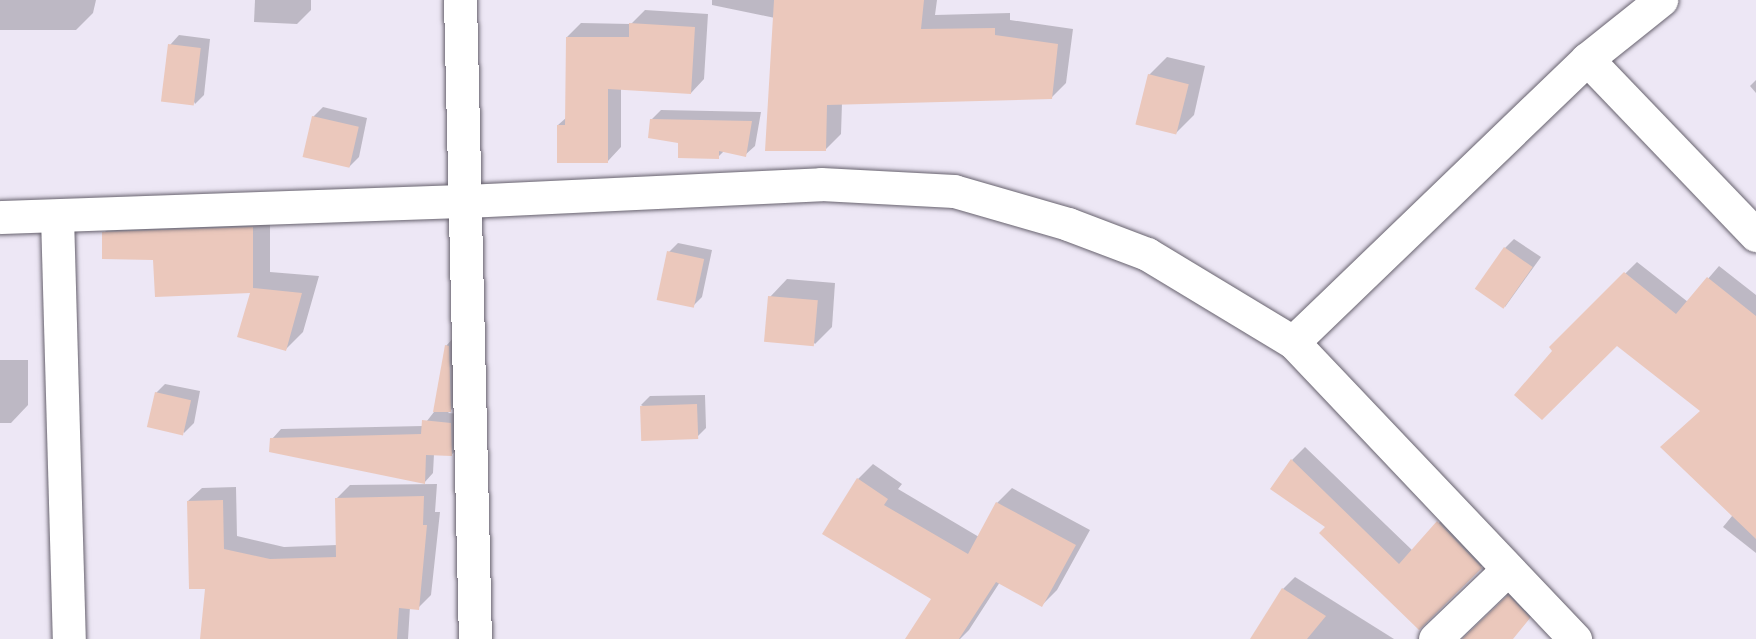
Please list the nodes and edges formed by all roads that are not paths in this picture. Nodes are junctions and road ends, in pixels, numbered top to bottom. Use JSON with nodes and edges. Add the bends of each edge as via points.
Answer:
{"nodes":[{"id":1,"x":460,"y":0,"type":"edge"},
{"id":2,"x":1661,"y":0,"type":"edge"},
{"id":3,"x":1587,"y":59,"type":"junction"},
{"id":4,"x":466,"y":201,"type":"junction"},
{"id":5,"x":57,"y":216,"type":"junction"},
{"id":6,"x":0,"y":217,"type":"edge"},
{"id":7,"x":1756,"y":235,"type":"edge"},
{"id":8,"x":1293,"y":342,"type":"junction"},
{"id":9,"x":1508,"y":568,"type":"junction"},
{"id":10,"x":69,"y":639,"type":"edge"},
{"id":11,"x":475,"y":639,"type":"edge"},
{"id":12,"x":1436,"y":639,"type":"edge"},
{"id":13,"x":1575,"y":639,"type":"edge"}],
"edges":[{"from":1,"to":4,"type":"street"},
{"from":2,"to":3,"type":"street"},
{"from":3,"to":7,"type":"street"},
{"from":3,"to":8,"type":"street"},
{"from":4,"to":5,"type":"street"},
{"from":4,"to":8,"type":"street","via":[[821,184],[954,191],[1068,224],[1147,254]]},
{"from":4,"to":11,"type":"street"},
{"from":5,"to":6,"type":"street"},
{"from":5,"to":10,"type":"street"},
{"from":8,"to":9,"type":"street"},
{"from":9,"to":12,"type":"street"},
{"from":9,"to":13,"type":"street"}]}
